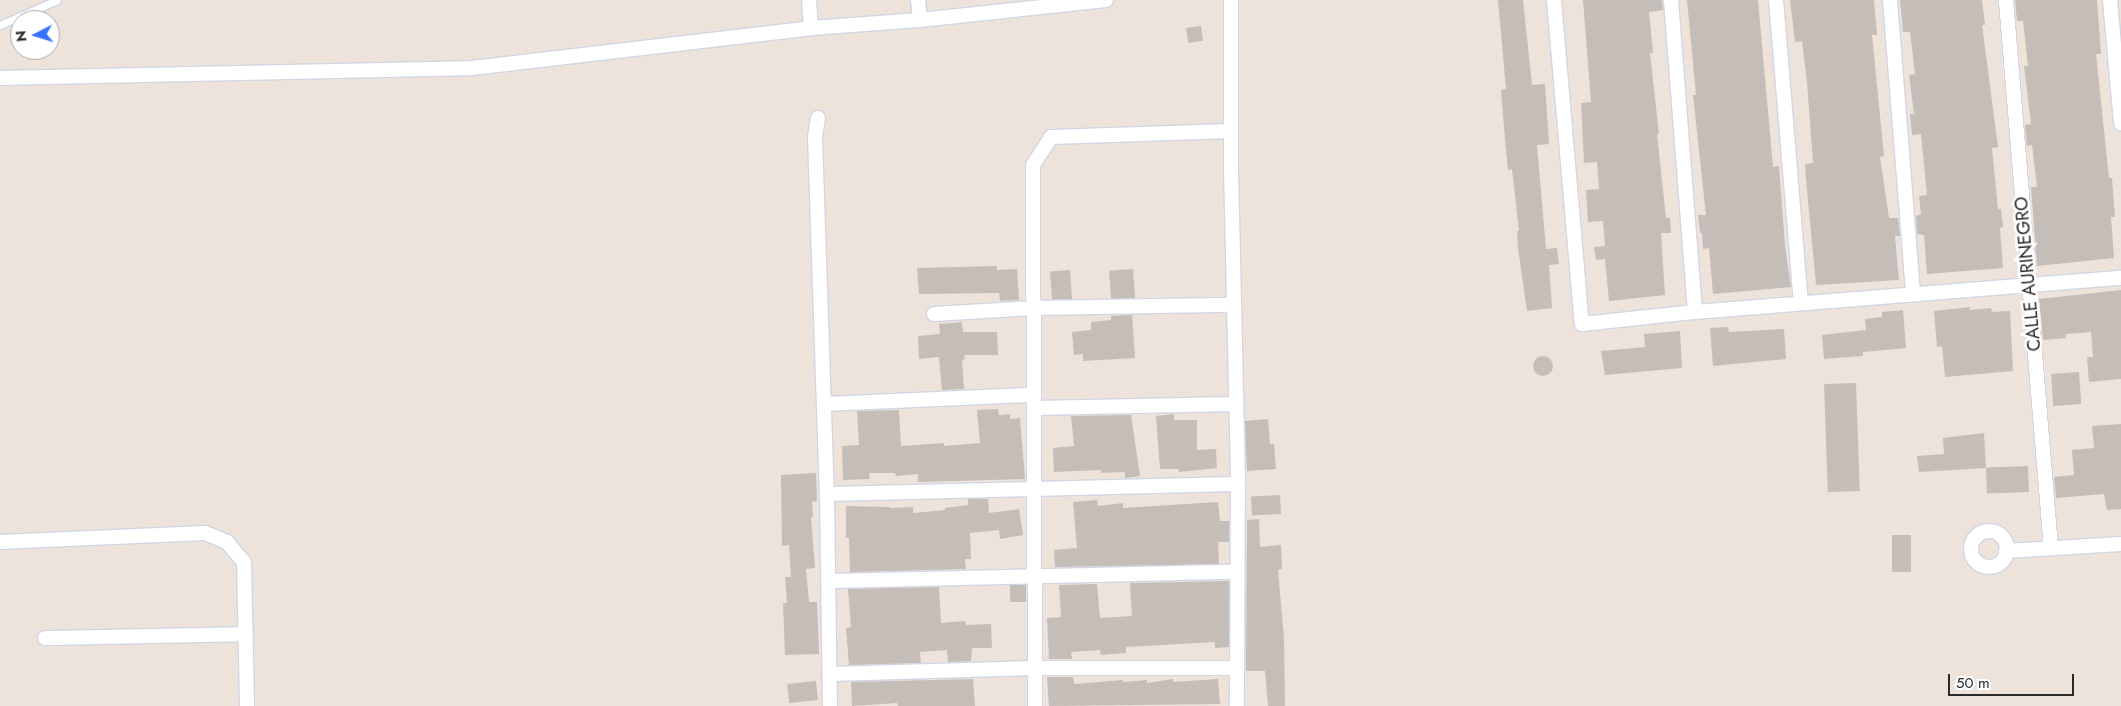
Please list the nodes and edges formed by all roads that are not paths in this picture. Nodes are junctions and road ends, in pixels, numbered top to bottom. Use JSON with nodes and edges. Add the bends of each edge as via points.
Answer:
{"nodes":[{"id":1,"x":57,"y":0,"type":"edge"},
{"id":2,"x":809,"y":0,"type":"edge"},
{"id":3,"x":918,"y":0,"type":"edge"},
{"id":4,"x":1106,"y":0,"type":"edge"},
{"id":5,"x":1231,"y":0,"type":"edge"},
{"id":6,"x":1554,"y":0,"type":"edge"},
{"id":7,"x":1670,"y":0,"type":"edge"},
{"id":8,"x":1776,"y":0,"type":"edge"},
{"id":9,"x":1890,"y":0,"type":"edge"},
{"id":10,"x":2006,"y":0,"type":"edge"},
{"id":11,"x":2110,"y":0,"type":"edge"},
{"id":12,"x":1090,"y":1,"type":"edge"},
{"id":13,"x":1005,"y":5,"type":"edge"},
{"id":14,"x":920,"y":20,"type":"junction"},
{"id":15,"x":0,"y":25,"type":"edge"},
{"id":16,"x":811,"y":28,"type":"junction"},
{"id":17,"x":0,"y":78,"type":"edge"},
{"id":18,"x":818,"y":118,"type":"dead end"},
{"id":19,"x":2121,"y":124,"type":"edge"},
{"id":20,"x":1230,"y":130,"type":"junction"},
{"id":21,"x":2121,"y":278,"type":"edge"},
{"id":22,"x":2028,"y":285,"type":"junction"},
{"id":23,"x":1913,"y":294,"type":"junction"},
{"id":24,"x":1801,"y":304,"type":"junction"},
{"id":25,"x":1234,"y":305,"type":"junction"},
{"id":26,"x":1034,"y":308,"type":"junction"},
{"id":27,"x":1695,"y":312,"type":"junction"},
{"id":28,"x":934,"y":314,"type":"dead end"},
{"id":29,"x":1034,"y":402,"type":"junction"},
{"id":30,"x":824,"y":404,"type":"junction"},
{"id":31,"x":1236,"y":404,"type":"junction"},
{"id":32,"x":1238,"y":484,"type":"junction"},
{"id":33,"x":1035,"y":488,"type":"junction"},
{"id":34,"x":827,"y":494,"type":"junction"},
{"id":35,"x":0,"y":542,"type":"edge"},
{"id":36,"x":2121,"y":544,"type":"edge"},
{"id":37,"x":2051,"y":548,"type":"junction"},
{"id":38,"x":2006,"y":551,"type":"dead end"},
{"id":39,"x":1237,"y":572,"type":"junction"},
{"id":40,"x":1035,"y":576,"type":"junction"},
{"id":41,"x":828,"y":581,"type":"junction"},
{"id":42,"x":246,"y":634,"type":"junction"},
{"id":43,"x":45,"y":638,"type":"dead end"},
{"id":44,"x":1035,"y":668,"type":"junction"},
{"id":45,"x":1237,"y":668,"type":"junction"},
{"id":46,"x":830,"y":674,"type":"junction"},
{"id":47,"x":247,"y":706,"type":"edge"},
{"id":48,"x":830,"y":706,"type":"edge"},
{"id":49,"x":1035,"y":706,"type":"edge"},
{"id":50,"x":1237,"y":706,"type":"edge"}],
"edges":[{"from":1,"to":15,"type":"lane"},
{"from":2,"to":16,"type":"street"},
{"from":3,"to":14,"type":"street"},
{"from":4,"to":12,"type":"street"},
{"from":5,"to":20,"type":"street"},
{"from":6,"to":27,"type":"street","via":[[1582,324]]},
{"from":7,"to":27,"type":"street"},
{"from":8,"to":24,"type":"street"},
{"from":9,"to":23,"type":"street"},
{"from":10,"to":22,"type":"street","name":"CALLE AURINEGRO"},
{"from":11,"to":19,"type":"street"},
{"from":12,"to":13,"type":"street"},
{"from":13,"to":14,"type":"street"},
{"from":14,"to":16,"type":"street"},
{"from":16,"to":17,"type":"street","via":[[472,68]]},
{"from":18,"to":30,"type":"street","via":[[815,137]]},
{"from":20,"to":25,"type":"street"},
{"from":20,"to":26,"type":"street","via":[[1051,137],[1033,165]]},
{"from":21,"to":22,"type":"street"},
{"from":22,"to":23,"type":"street"},
{"from":22,"to":37,"type":"street","name":"CALLE AURINEGRO"},
{"from":23,"to":24,"type":"street"},
{"from":24,"to":27,"type":"street"},
{"from":25,"to":26,"type":"street"},
{"from":25,"to":31,"type":"street"},
{"from":26,"to":28,"type":"street"},
{"from":26,"to":29,"type":"street"},
{"from":29,"to":30,"type":"street"},
{"from":29,"to":31,"type":"street"},
{"from":29,"to":33,"type":"street"},
{"from":30,"to":34,"type":"street"},
{"from":31,"to":32,"type":"street"},
{"from":32,"to":33,"type":"street"},
{"from":32,"to":39,"type":"street"},
{"from":33,"to":34,"type":"street"},
{"from":33,"to":40,"type":"street"},
{"from":34,"to":41,"type":"street"},
{"from":35,"to":42,"type":"street","via":[[205,533],[227,542],[244,562]]},
{"from":36,"to":37,"type":"street"},
{"from":37,"to":38,"type":"street"},
{"from":39,"to":40,"type":"street"},
{"from":39,"to":45,"type":"street"},
{"from":40,"to":41,"type":"street"},
{"from":40,"to":44,"type":"street"},
{"from":41,"to":46,"type":"street"},
{"from":42,"to":43,"type":"street"},
{"from":42,"to":47,"type":"street"},
{"from":44,"to":45,"type":"street"},
{"from":44,"to":46,"type":"street"},
{"from":44,"to":49,"type":"street"},
{"from":45,"to":50,"type":"street"},
{"from":46,"to":48,"type":"street"}]}
